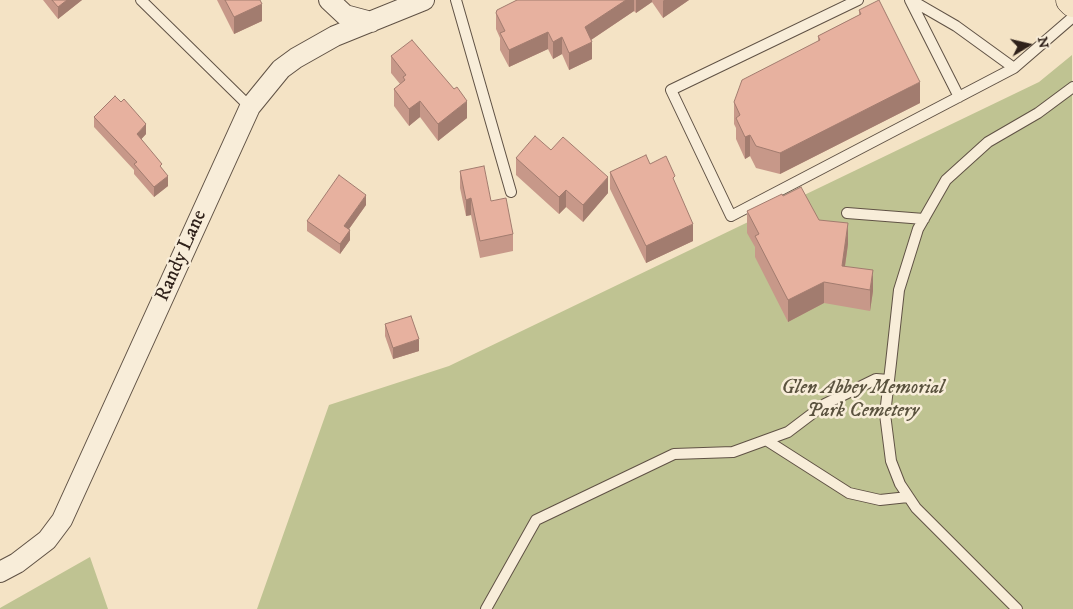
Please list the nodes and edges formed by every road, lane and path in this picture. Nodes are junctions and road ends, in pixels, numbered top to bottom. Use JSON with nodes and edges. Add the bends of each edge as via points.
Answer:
{"nodes":[{"id":1,"x":141,"y":0,"type":"edge"},
{"id":2,"x":328,"y":0,"type":"edge"},
{"id":3,"x":424,"y":0,"type":"edge"},
{"id":4,"x":456,"y":0,"type":"edge"},
{"id":5,"x":858,"y":0,"type":"edge"},
{"id":6,"x":911,"y":0,"type":"edge"},
{"id":7,"x":1070,"y":0,"type":"edge"},
{"id":8,"x":1073,"y":3,"type":"edge"},
{"id":9,"x":1073,"y":17,"type":"edge"},
{"id":10,"x":371,"y":22,"type":"junction"},
{"id":11,"x":1014,"y":68,"type":"junction"},
{"id":12,"x":1073,"y":87,"type":"edge"},
{"id":13,"x":959,"y":97,"type":"junction"},
{"id":14,"x":250,"y":107,"type":"junction"},
{"id":15,"x":511,"y":192,"type":"dead end"},
{"id":16,"x":847,"y":213,"type":"dead end"},
{"id":17,"x":924,"y":219,"type":"junction"},
{"id":18,"x":889,"y":380,"type":"junction"},
{"id":19,"x":766,"y":440,"type":"junction"},
{"id":20,"x":908,"y":497,"type":"junction"},
{"id":21,"x":0,"y":572,"type":"edge"},
{"id":22,"x":486,"y":609,"type":"edge"},
{"id":23,"x":1017,"y":609,"type":"edge"}],
"edges":[{"from":1,"to":14,"type":"lane"},
{"from":2,"to":10,"type":"street","via":[[345,15]]},
{"from":3,"to":10,"type":"street","name":"Randy Lane"},
{"from":4,"to":15,"type":"lane"},
{"from":5,"to":13,"type":"lane","via":[[671,90],[731,216]]},
{"from":6,"to":11,"type":"lane","via":[[956,26]]},
{"from":6,"to":13,"type":"lane"},
{"from":7,"to":8,"type":"main road"},
{"from":9,"to":11,"type":"lane"},
{"from":10,"to":14,"type":"street","name":"Randy Lane","via":[[335,36],[296,58],[281,69]]},
{"from":11,"to":13,"type":"lane"},
{"from":12,"to":17,"type":"lane","via":[[1038,113],[988,142],[946,180]]},
{"from":14,"to":21,"type":"street","name":"Randy Lane","via":[[62,520],[47,540]]},
{"from":16,"to":17,"type":"lane"},
{"from":17,"to":18,"type":"lane","via":[[899,290]]},
{"from":18,"to":19,"type":"lane","via":[[876,379],[825,404],[788,432]]},
{"from":18,"to":20,"type":"lane","via":[[885,414],[891,461]]},
{"from":19,"to":20,"type":"lane","via":[[849,492],[880,500]]},
{"from":19,"to":22,"type":"lane","via":[[733,452],[674,454],[536,520]]},
{"from":20,"to":23,"type":"lane"}]}
